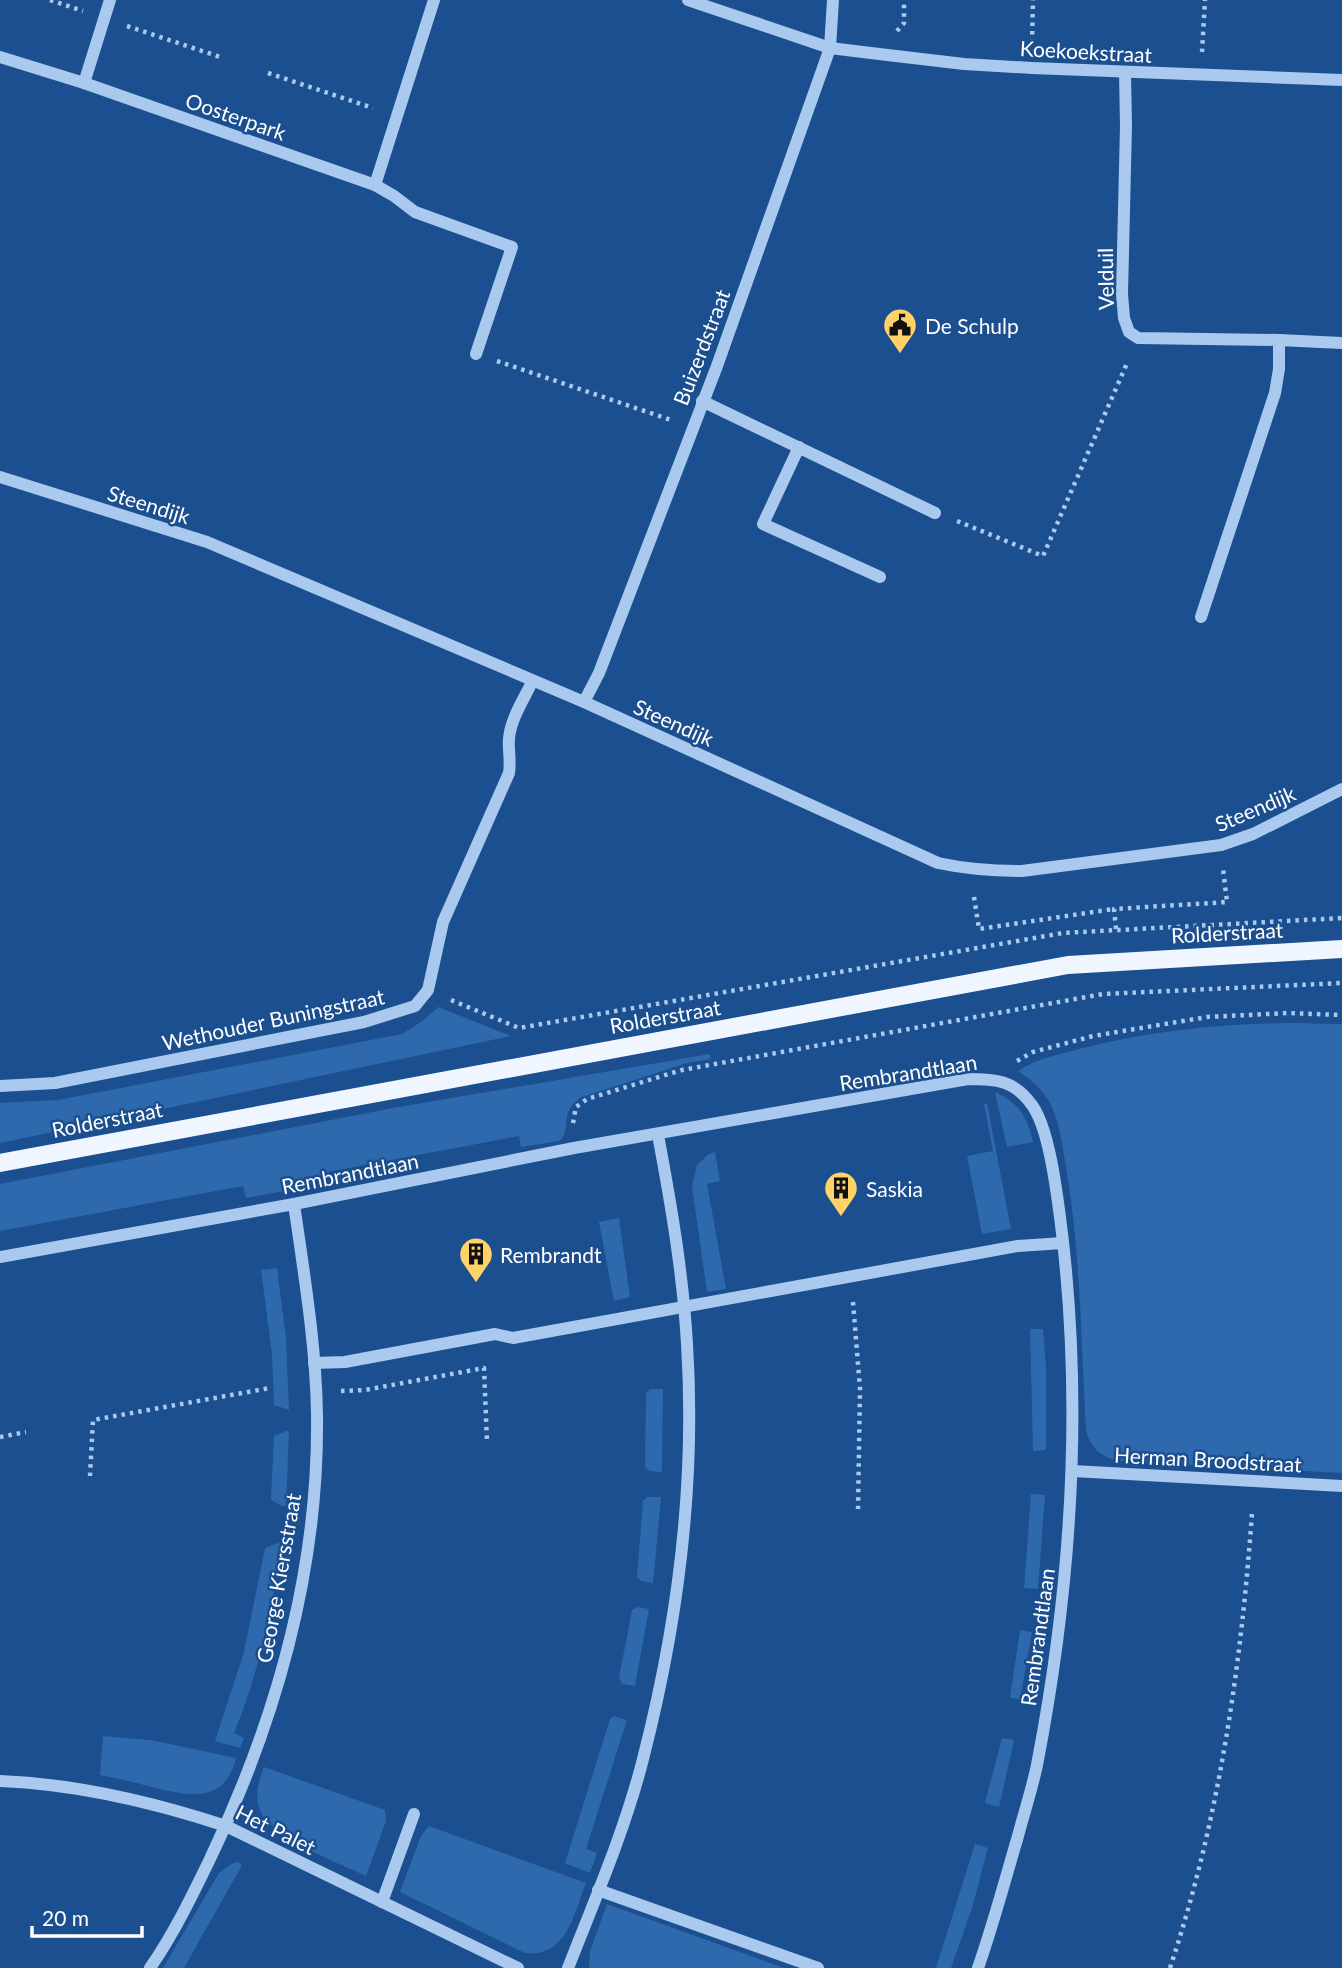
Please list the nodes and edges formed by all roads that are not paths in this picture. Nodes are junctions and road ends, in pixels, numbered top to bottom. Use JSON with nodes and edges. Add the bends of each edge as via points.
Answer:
{"nodes":[{"id":1,"x":110,"y":0,"type":"edge"},
{"id":2,"x":434,"y":0,"type":"edge"},
{"id":3,"x":688,"y":0,"type":"edge"},
{"id":4,"x":833,"y":0,"type":"edge"},
{"id":5,"x":830,"y":48,"type":"junction"},
{"id":6,"x":0,"y":57,"type":"edge"},
{"id":7,"x":1125,"y":73,"type":"junction"},
{"id":8,"x":1342,"y":80,"type":"edge"},
{"id":9,"x":84,"y":83,"type":"junction"},
{"id":10,"x":375,"y":185,"type":"junction"},
{"id":11,"x":1279,"y":340,"type":"junction"},
{"id":12,"x":1342,"y":343,"type":"edge"},
{"id":13,"x":477,"y":354,"type":"road end"},
{"id":14,"x":702,"y":401,"type":"junction"},
{"id":15,"x":799,"y":447,"type":"junction"},
{"id":16,"x":0,"y":477,"type":"edge"},
{"id":17,"x":935,"y":513,"type":"road end"},
{"id":18,"x":880,"y":577,"type":"dead end"},
{"id":19,"x":1201,"y":617,"type":"dead end"},
{"id":20,"x":532,"y":682,"type":"junction"},
{"id":21,"x":584,"y":702,"type":"junction"},
{"id":22,"x":1342,"y":789,"type":"edge"},
{"id":23,"x":1342,"y":949,"type":"edge"},
{"id":24,"x":0,"y":1086,"type":"edge"},
{"id":25,"x":658,"y":1135,"type":"junction"},
{"id":26,"x":0,"y":1163,"type":"edge"},
{"id":27,"x":294,"y":1204,"type":"junction"},
{"id":28,"x":1063,"y":1243,"type":"junction"},
{"id":29,"x":0,"y":1257,"type":"edge"},
{"id":30,"x":684,"y":1307,"type":"junction"},
{"id":31,"x":314,"y":1363,"type":"junction"},
{"id":32,"x":1073,"y":1471,"type":"junction"},
{"id":33,"x":1342,"y":1486,"type":"edge"},
{"id":34,"x":0,"y":1781,"type":"edge"},
{"id":35,"x":414,"y":1814,"type":"dead end"},
{"id":36,"x":226,"y":1826,"type":"junction"},
{"id":37,"x":598,"y":1890,"type":"junction"},
{"id":38,"x":382,"y":1902,"type":"junction"},
{"id":39,"x":150,"y":1968,"type":"edge"},
{"id":40,"x":518,"y":1968,"type":"edge"},
{"id":41,"x":568,"y":1968,"type":"edge"},
{"id":42,"x":818,"y":1968,"type":"edge"},
{"id":43,"x":978,"y":1968,"type":"edge"}],
"edges":[{"from":1,"to":9,"type":"street"},
{"from":2,"to":10,"type":"street"},
{"from":3,"to":5,"type":"street"},
{"from":4,"to":5,"type":"street","name":"Buizerdstraat"},
{"from":5,"to":7,"type":"street","name":"Koekoekstraat","via":[[964,64]]},
{"from":5,"to":14,"type":"street","name":"Buizerdstraat"},
{"from":6,"to":9,"type":"street","name":"Oosterpark"},
{"from":7,"to":8,"type":"street","name":"Koekoekstraat"},
{"from":7,"to":11,"type":"street","name":"Velduil","via":[[1122,294],[1129,332],[1139,338]]},
{"from":9,"to":10,"type":"street","name":"Oosterpark"},
{"from":10,"to":13,"type":"street","name":"Oosterpark","via":[[415,212],[512,247]]},
{"from":11,"to":12,"type":"street"},
{"from":11,"to":19,"type":"street","via":[[1275,393]]},
{"from":14,"to":15,"type":"street"},
{"from":14,"to":21,"type":"street","name":"Buizerdstraat"},
{"from":15,"to":17,"type":"street"},
{"from":15,"to":18,"type":"street","via":[[763,524]]},
{"from":16,"to":20,"type":"street","name":"Steendijk","via":[[206,542]]},
{"from":20,"to":21,"type":"street","name":"Steendijk"},
{"from":20,"to":24,"type":"street","name":"Wethouder Buningstraat","via":[[512,727],[509,773],[443,922],[428,990],[415,1006],[364,1023],[55,1083]]},
{"from":21,"to":22,"type":"street","name":"Steendijk","via":[[938,863],[976,870],[1022,871],[1221,845]]},
{"from":23,"to":26,"type":"main road","name":"Rolderstraat","via":[[1068,965]]},
{"from":25,"to":27,"type":"street","name":"Rembrandtlaan"},
{"from":25,"to":28,"type":"street","name":"Rembrandtlaan","via":[[968,1079],[998,1079],[1017,1089],[1041,1121]]},
{"from":25,"to":30,"type":"street"},
{"from":27,"to":29,"type":"street","name":"Rembrandtlaan"},
{"from":27,"to":31,"type":"street","name":"George Kiersstraat"},
{"from":28,"to":30,"type":"street","via":[[1018,1247]]},
{"from":28,"to":32,"type":"street","name":"Rembrandtlaan"},
{"from":30,"to":31,"type":"street","via":[[513,1338],[495,1334],[345,1362]]},
{"from":30,"to":37,"type":"street","via":[[690,1415],[682,1564],[671,1641],[642,1761]]},
{"from":31,"to":36,"type":"street","name":"George Kiersstraat","via":[[315,1480],[297,1606],[276,1694]]},
{"from":32,"to":33,"type":"street","name":"Herman Broodstraat"},
{"from":32,"to":43,"type":"street","name":"Rembrandtlaan","via":[[1064,1600],[1037,1768]]},
{"from":34,"to":36,"type":"street","name":"Het Palet","via":[[86,1789]]},
{"from":35,"to":38,"type":"street"},
{"from":36,"to":38,"type":"street","name":"Het Palet"},
{"from":36,"to":39,"type":"street","name":"George Kiersstraat"},
{"from":37,"to":41,"type":"street"},
{"from":37,"to":42,"type":"street"},
{"from":38,"to":40,"type":"street","name":"Het Palet"}]}
